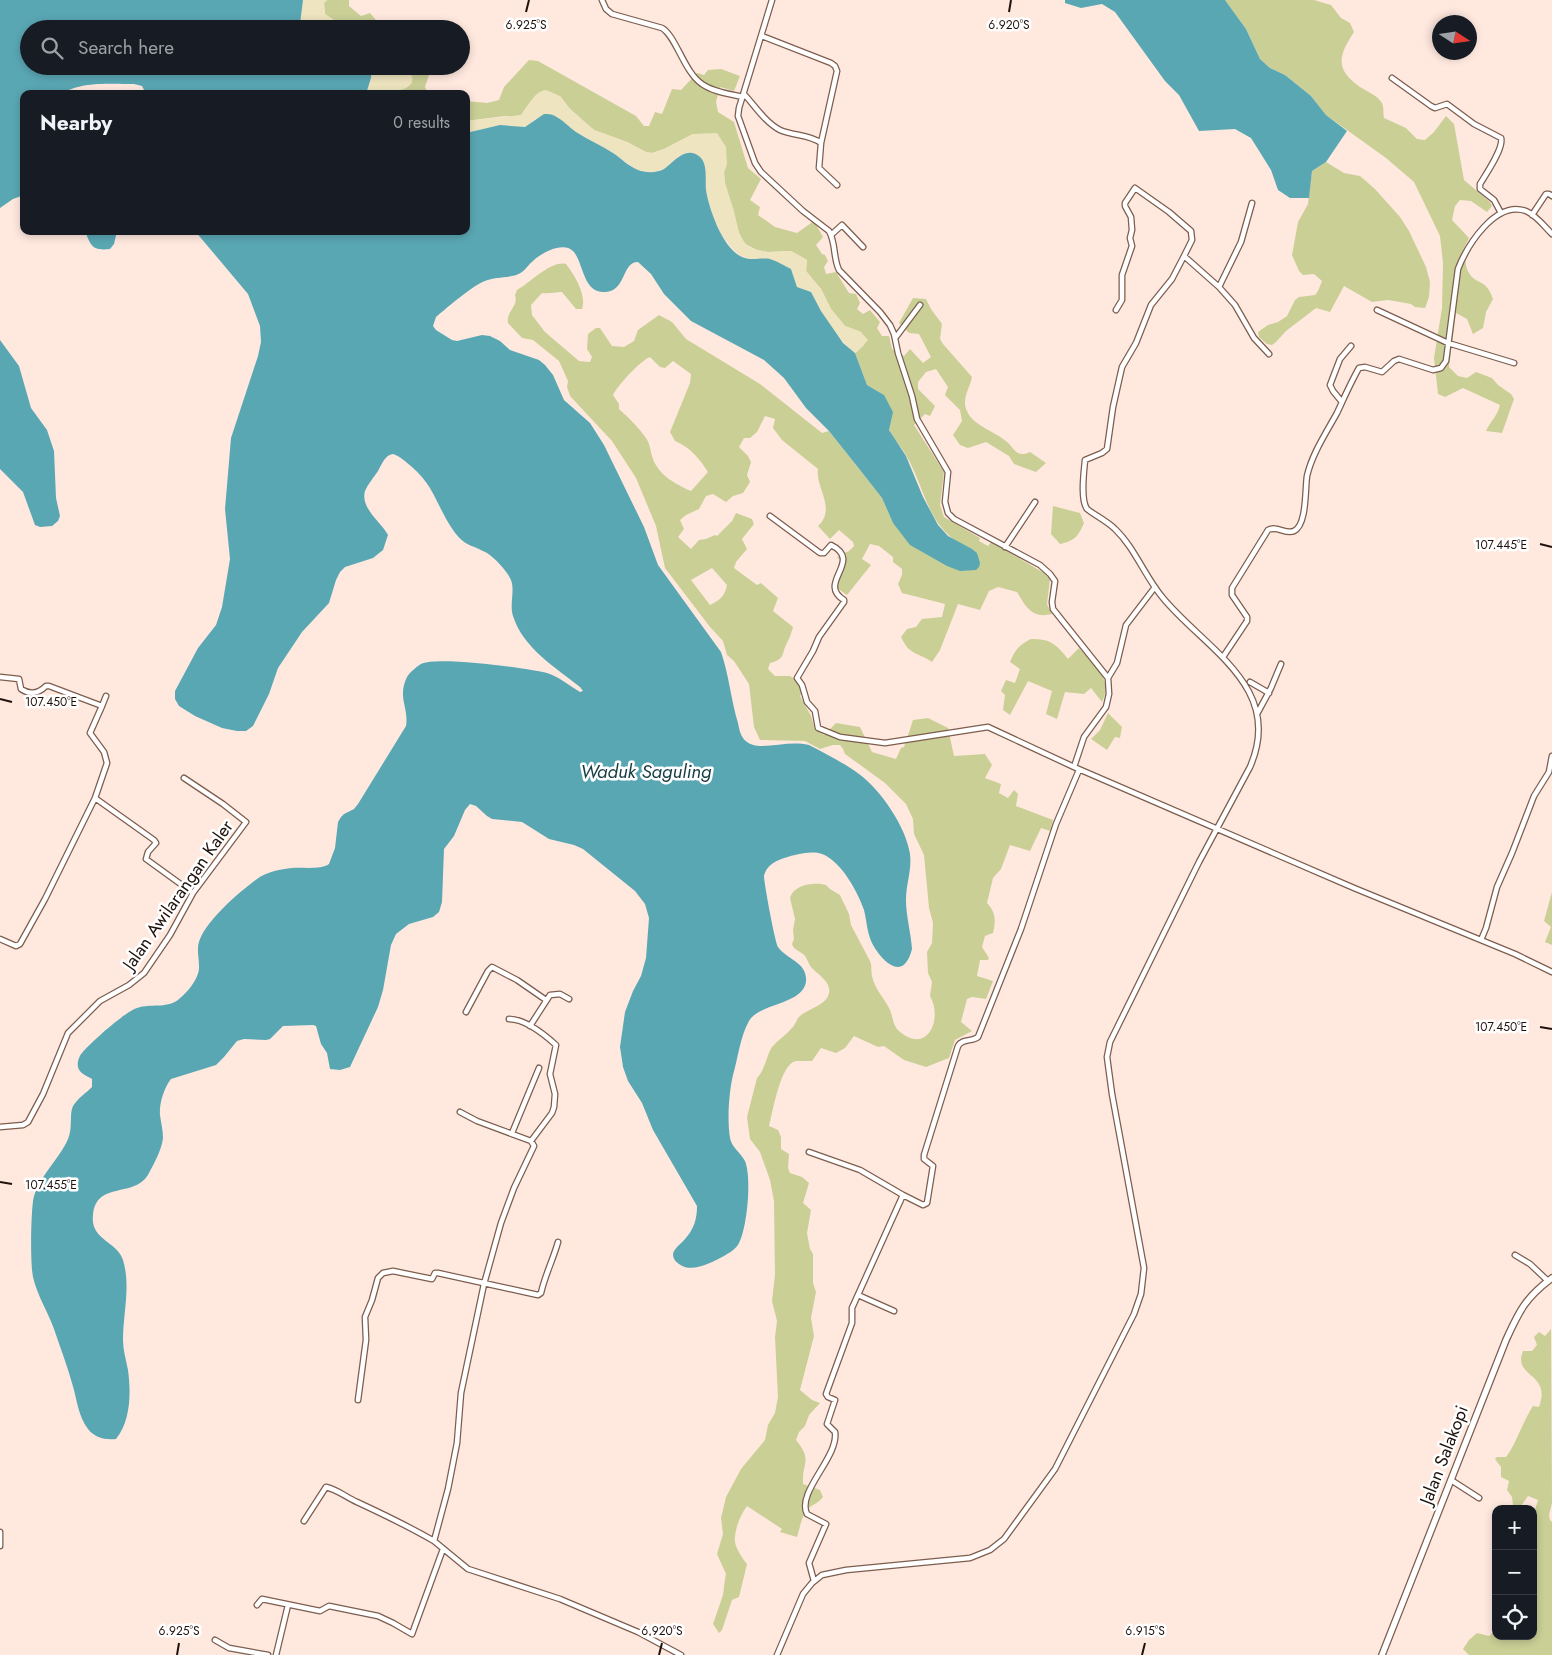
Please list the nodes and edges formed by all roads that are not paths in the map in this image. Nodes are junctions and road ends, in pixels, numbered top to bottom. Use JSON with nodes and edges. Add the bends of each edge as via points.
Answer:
{"nodes":[{"id":1,"x":602,"y":0,"type":"edge"},
{"id":2,"x":772,"y":0,"type":"edge"},
{"id":3,"x":762,"y":36,"type":"junction"},
{"id":4,"x":1392,"y":78,"type":"dead end"},
{"id":5,"x":744,"y":96,"type":"junction"},
{"id":6,"x":821,"y":143,"type":"junction"},
{"id":7,"x":837,"y":185,"type":"dead end"},
{"id":8,"x":1552,"y":196,"type":"edge"},
{"id":9,"x":1252,"y":203,"type":"dead end"},
{"id":10,"x":1501,"y":213,"type":"junction"},
{"id":11,"x":1532,"y":215,"type":"junction"},
{"id":12,"x":1552,"y":234,"type":"edge"},
{"id":13,"x":831,"y":235,"type":"junction"},
{"id":14,"x":862,"y":247,"type":"dead end"},
{"id":15,"x":1184,"y":256,"type":"junction"},
{"id":16,"x":1219,"y":287,"type":"junction"},
{"id":17,"x":920,"y":305,"type":"dead end"},
{"id":18,"x":1116,"y":310,"type":"dead end"},
{"id":19,"x":1377,"y":310,"type":"dead end"},
{"id":20,"x":896,"y":337,"type":"junction"},
{"id":21,"x":1448,"y":343,"type":"junction"},
{"id":22,"x":1351,"y":346,"type":"dead end"},
{"id":23,"x":1269,"y":354,"type":"dead end"},
{"id":24,"x":1514,"y":363,"type":"dead end"},
{"id":25,"x":1342,"y":402,"type":"junction"},
{"id":26,"x":1035,"y":502,"type":"dead end"},
{"id":27,"x":770,"y":516,"type":"dead end"},
{"id":28,"x":1005,"y":547,"type":"junction"},
{"id":29,"x":1155,"y":587,"type":"junction"},
{"id":30,"x":1223,"y":657,"type":"junction"},
{"id":31,"x":1281,"y":664,"type":"dead end"},
{"id":32,"x":0,"y":677,"type":"edge"},
{"id":33,"x":1108,"y":678,"type":"junction"},
{"id":34,"x":1250,"y":682,"type":"dead end"},
{"id":35,"x":1269,"y":693,"type":"junction"},
{"id":36,"x":106,"y":696,"type":"dead end"},
{"id":37,"x":102,"y":706,"type":"junction"},
{"id":38,"x":1257,"y":714,"type":"junction"},
{"id":39,"x":1552,"y":756,"type":"edge"},
{"id":40,"x":1076,"y":768,"type":"junction"},
{"id":41,"x":184,"y":778,"type":"dead end"},
{"id":42,"x":94,"y":798,"type":"junction"},
{"id":43,"x":1217,"y":828,"type":"junction"},
{"id":44,"x":193,"y":893,"type":"junction"},
{"id":45,"x":0,"y":939,"type":"edge"},
{"id":46,"x":1481,"y":940,"type":"junction"},
{"id":47,"x":1552,"y":972,"type":"edge"},
{"id":48,"x":569,"y":999,"type":"dead end"},
{"id":49,"x":546,"y":1000,"type":"junction"},
{"id":50,"x":466,"y":1012,"type":"dead end"},
{"id":51,"x":508,"y":1019,"type":"dead end"},
{"id":52,"x":530,"y":1026,"type":"junction"},
{"id":53,"x":539,"y":1068,"type":"dead end"},
{"id":54,"x":460,"y":1112,"type":"dead end"},
{"id":55,"x":0,"y":1127,"type":"edge"},
{"id":56,"x":512,"y":1133,"type":"junction"},
{"id":57,"x":531,"y":1141,"type":"junction"},
{"id":58,"x":809,"y":1152,"type":"dead end"},
{"id":59,"x":903,"y":1195,"type":"junction"},
{"id":60,"x":558,"y":1242,"type":"dead end"},
{"id":61,"x":1515,"y":1255,"type":"dead end"},
{"id":62,"x":1550,"y":1279,"type":"edge"},
{"id":63,"x":484,"y":1284,"type":"junction"},
{"id":64,"x":858,"y":1295,"type":"junction"},
{"id":65,"x":894,"y":1311,"type":"dead end"},
{"id":66,"x":358,"y":1400,"type":"dead end"},
{"id":67,"x":1451,"y":1480,"type":"junction"},
{"id":68,"x":1479,"y":1498,"type":"dead end"},
{"id":69,"x":304,"y":1521,"type":"dead end"},
{"id":70,"x":0,"y":1532,"type":"edge"},
{"id":71,"x":434,"y":1542,"type":"junction"},
{"id":72,"x":0,"y":1546,"type":"edge"},
{"id":73,"x":443,"y":1550,"type":"junction"},
{"id":74,"x":814,"y":1581,"type":"junction"},
{"id":75,"x":257,"y":1605,"type":"dead end"},
{"id":76,"x":288,"y":1605,"type":"junction"},
{"id":77,"x":215,"y":1640,"type":"dead end"},
{"id":78,"x":268,"y":1655,"type":"edge"},
{"id":79,"x":276,"y":1655,"type":"edge"},
{"id":80,"x":681,"y":1655,"type":"edge"},
{"id":81,"x":777,"y":1655,"type":"edge"},
{"id":82,"x":1382,"y":1655,"type":"edge"}],
"edges":[{"from":1,"to":5,"type":"street","via":[[612,14],[667,31],[683,61],[700,83]]},
{"from":2,"to":3,"type":"street"},
{"from":3,"to":5,"type":"street"},
{"from":3,"to":6,"type":"street","via":[[835,66],[837,71]]},
{"from":4,"to":10,"type":"street","via":[[1431,106],[1447,104],[1502,139],[1480,184]]},
{"from":5,"to":6,"type":"street","via":[[774,126]]},
{"from":5,"to":13,"type":"street","via":[[738,116],[760,172]]},
{"from":6,"to":7,"type":"street","via":[[819,168]]},
{"from":8,"to":11,"type":"street","via":[[1546,194]]},
{"from":9,"to":16,"type":"street","via":[[1241,242]]},
{"from":10,"to":11,"type":"street","via":[[1516,209]]},
{"from":10,"to":21,"type":"street","via":[[1474,239],[1460,263]]},
{"from":11,"to":12,"type":"street"},
{"from":13,"to":14,"type":"street","via":[[842,225]]},
{"from":13,"to":20,"type":"street","via":[[839,270],[887,321]]},
{"from":15,"to":16,"type":"street"},
{"from":15,"to":18,"type":"street","via":[[1192,240],[1191,231],[1145,194],[1133,189],[1125,206],[1131,217],[1132,246],[1123,272],[1122,300]]},
{"from":15,"to":29,"type":"street","via":[[1172,279],[1151,305],[1136,343],[1122,367],[1107,449],[1085,461],[1085,506],[1116,530]]},
{"from":16,"to":23,"type":"street"},
{"from":17,"to":20,"type":"street"},
{"from":19,"to":21,"type":"street"},
{"from":20,"to":28,"type":"street","via":[[917,420],[948,472],[945,502],[948,513]]},
{"from":21,"to":24,"type":"street"},
{"from":21,"to":25,"type":"street","via":[[1444,366],[1437,370],[1399,359],[1383,372],[1359,368]]},
{"from":22,"to":25,"type":"street","via":[[1340,359],[1330,385]]},
{"from":25,"to":30,"type":"street","via":[[1311,462],[1300,525],[1292,532],[1268,530],[1232,588],[1232,595],[1248,621]]},
{"from":26,"to":28,"type":"street"},
{"from":27,"to":40,"type":"street","via":[[820,553],[831,545],[842,556],[842,566],[833,589],[844,602],[819,637],[797,678],[807,702],[815,711],[818,728],[840,737],[886,743],[988,726]]},
{"from":28,"to":33,"type":"street","via":[[1040,565],[1053,576],[1053,609]]},
{"from":29,"to":30,"type":"street","via":[[1164,600]]},
{"from":29,"to":33,"type":"street","via":[[1126,625],[1117,663]]},
{"from":30,"to":38,"type":"street","via":[[1239,675]]},
{"from":31,"to":35,"type":"street"},
{"from":32,"to":37,"type":"street","via":[[19,679],[21,689],[29,693],[49,686]]},
{"from":33,"to":40,"type":"street","via":[[1106,707],[1084,737]]},
{"from":34,"to":35,"type":"street"},
{"from":35,"to":38,"type":"street"},
{"from":36,"to":37,"type":"street"},
{"from":37,"to":42,"type":"street","via":[[90,733],[107,763]]},
{"from":38,"to":43,"type":"street","via":[[1255,755]]},
{"from":39,"to":46,"type":"street","via":[[1549,772],[1534,796],[1497,887]]},
{"from":40,"to":43,"type":"street"},
{"from":40,"to":59,"type":"street","via":[[1021,929],[978,1037],[958,1046],[924,1155],[924,1159],[933,1166],[927,1203],[923,1205]]},
{"from":41,"to":44,"type":"street","name":"Jalan Awilarangan Kaler","via":[[246,822]]},
{"from":42,"to":44,"type":"street","via":[[154,840],[156,843],[146,859]]},
{"from":42,"to":45,"type":"street","via":[[20,944],[16,946]]},
{"from":43,"to":46,"type":"street"},
{"from":43,"to":74,"type":"street","via":[[1109,1045],[1107,1057],[1111,1085],[1144,1278],[1134,1314],[1059,1462],[1004,1539],[980,1555],[846,1570]]},
{"from":44,"to":55,"type":"street","name":"Jalan Awilarangan Kaler","via":[[144,973],[130,985],[100,1001],[68,1033],[28,1122],[23,1126]]},
{"from":46,"to":47,"type":"street"},
{"from":48,"to":49,"type":"street","via":[[557,994]]},
{"from":49,"to":50,"type":"street","via":[[492,967]]},
{"from":49,"to":52,"type":"street"},
{"from":51,"to":52,"type":"street"},
{"from":52,"to":57,"type":"street","via":[[557,1048],[550,1074],[555,1094],[554,1107]]},
{"from":53,"to":56,"type":"street"},
{"from":54,"to":56,"type":"street"},
{"from":56,"to":57,"type":"street"},
{"from":57,"to":63,"type":"street","via":[[534,1147],[501,1223]]},
{"from":58,"to":59,"type":"street","via":[[860,1170]]},
{"from":59,"to":64,"type":"street"},
{"from":60,"to":63,"type":"street","via":[[539,1294]]},
{"from":61,"to":62,"type":"street"},
{"from":62,"to":67,"type":"street","name":"Jalan Salakopi","via":[[1519,1311]]},
{"from":63,"to":66,"type":"street","via":[[437,1273],[432,1279],[393,1271],[380,1275],[365,1317],[366,1340]]},
{"from":63,"to":71,"type":"street","via":[[461,1393],[457,1443]]},
{"from":64,"to":65,"type":"street"},
{"from":64,"to":74,"type":"street","via":[[852,1308],[850,1330],[826,1394],[835,1400],[826,1424],[835,1432],[835,1440],[805,1505],[808,1514],[826,1524],[809,1563]]},
{"from":67,"to":68,"type":"street"},
{"from":67,"to":82,"type":"street","name":"Jalan Salakopi"},
{"from":69,"to":71,"type":"street","via":[[326,1487],[387,1515]]},
{"from":70,"to":72,"type":"street"},
{"from":71,"to":73,"type":"street"},
{"from":73,"to":76,"type":"street","via":[[412,1634],[378,1616],[328,1606],[320,1611]]},
{"from":73,"to":80,"type":"street","via":[[468,1569],[560,1599],[638,1632]]},
{"from":74,"to":81,"type":"street","via":[[797,1604]]},
{"from":75,"to":76,"type":"street","via":[[262,1599]]},
{"from":76,"to":79,"type":"street"},
{"from":77,"to":78,"type":"street","via":[[229,1648]]}]}
